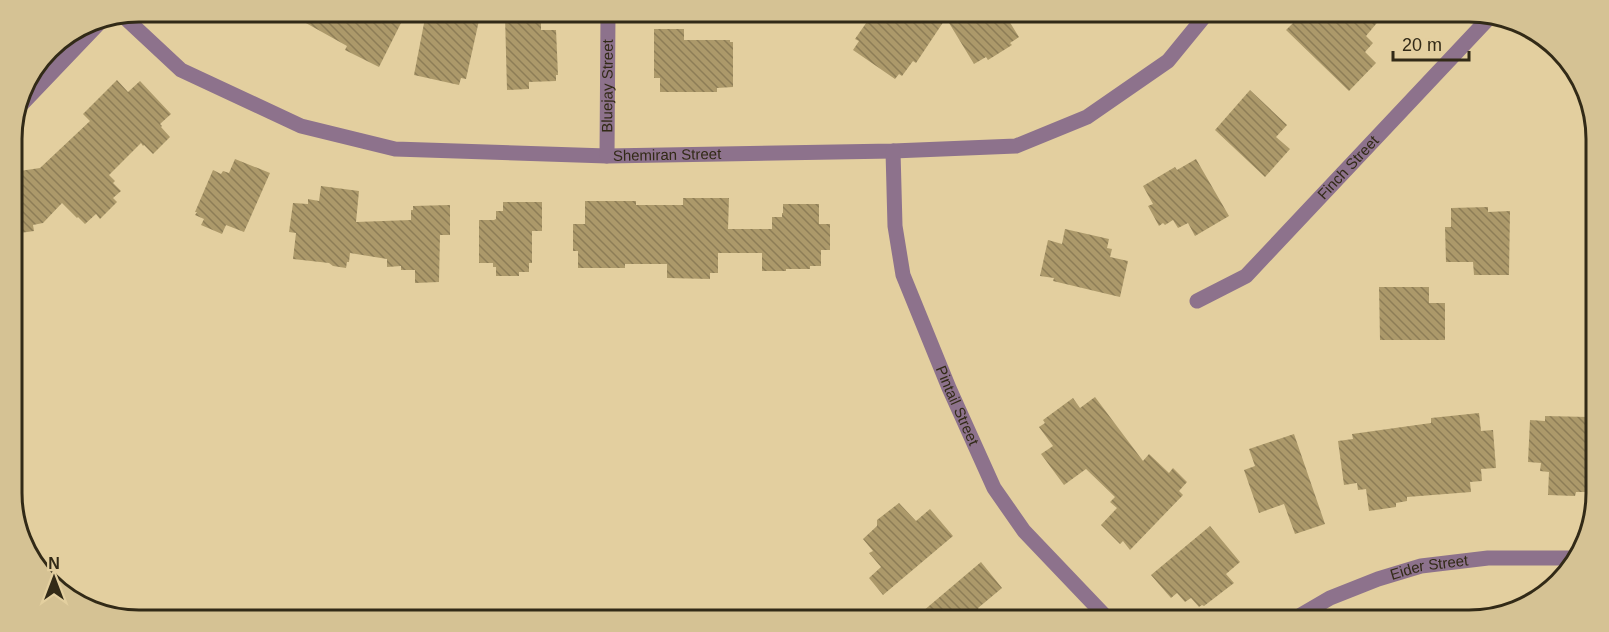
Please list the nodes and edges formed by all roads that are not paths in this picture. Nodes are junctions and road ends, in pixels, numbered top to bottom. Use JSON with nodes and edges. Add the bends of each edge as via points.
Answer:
{"nodes":[{"id":1,"x":608,"y":22,"type":"edge"},
{"id":2,"x":1200,"y":22,"type":"edge"},
{"id":3,"x":131,"y":23,"type":"edge"},
{"id":4,"x":1483,"y":24,"type":"edge"},
{"id":5,"x":88,"y":35,"type":"edge"},
{"id":6,"x":32,"y":94,"type":"edge"},
{"id":7,"x":893,"y":152,"type":"junction"},
{"id":8,"x":607,"y":156,"type":"junction"},
{"id":9,"x":1197,"y":301,"type":"dead end"},
{"id":10,"x":1566,"y":558,"type":"edge"},
{"id":11,"x":1099,"y":609,"type":"edge"},
{"id":12,"x":1311,"y":609,"type":"edge"}],
"edges":[{"from":1,"to":8,"type":"street","name":"Bluejay Street"},
{"from":2,"to":7,"type":"street","name":"Shemiran Street","via":[[1168,61],[1087,117],[1016,146]]},
{"from":3,"to":8,"type":"street","name":"Shemiran Street","via":[[182,70],[301,126],[395,148]]},
{"from":4,"to":9,"type":"street","name":"Finch Street","via":[[1246,276]]},
{"from":5,"to":6,"type":"street"},
{"from":7,"to":8,"type":"street","name":"Shemiran Street"},
{"from":7,"to":11,"type":"street","name":"Pintail Street","via":[[895,226],[903,275],[993,488],[1024,531]]},
{"from":10,"to":12,"type":"street","name":"Eider Street","via":[[1488,558],[1420,566],[1378,579]]}]}
